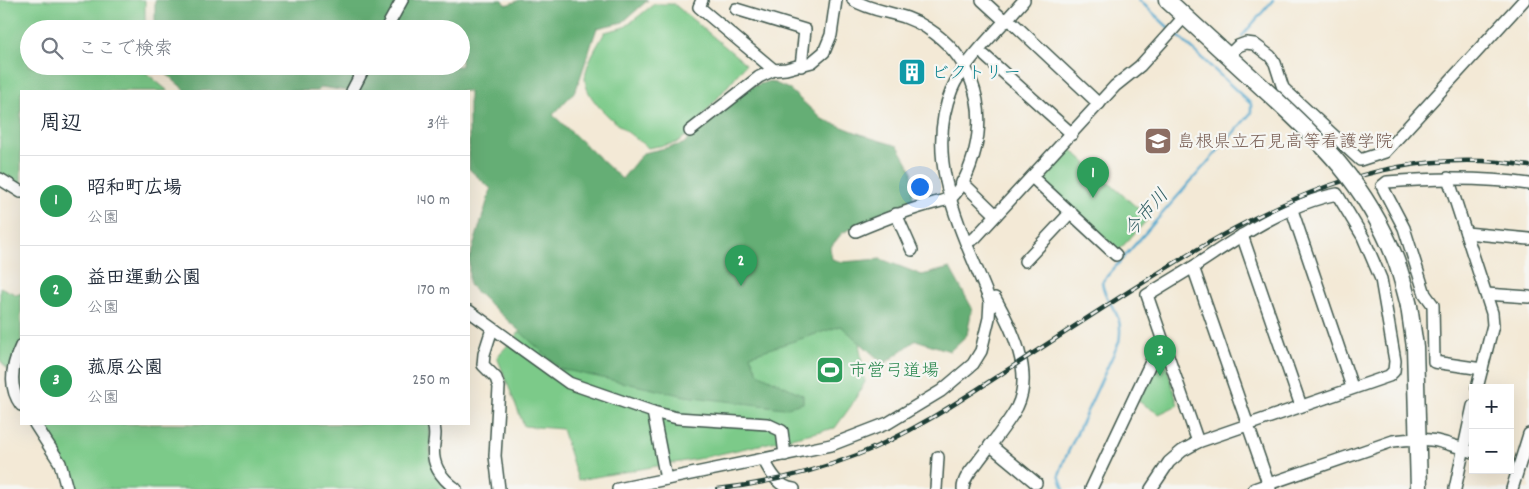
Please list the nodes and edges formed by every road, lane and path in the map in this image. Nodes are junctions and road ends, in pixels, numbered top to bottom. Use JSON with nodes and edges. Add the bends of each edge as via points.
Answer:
{"nodes":[{"id":1,"x":402,"y":0,"type":"edge"},
{"id":2,"x":702,"y":0,"type":"edge"},
{"id":3,"x":836,"y":0,"type":"edge"},
{"id":4,"x":852,"y":0,"type":"edge"},
{"id":5,"x":982,"y":0,"type":"edge"},
{"id":6,"x":1024,"y":0,"type":"edge"},
{"id":7,"x":1167,"y":0,"type":"edge"},
{"id":8,"x":1524,"y":0,"type":"edge"},
{"id":9,"x":736,"y":9,"type":"dead end"},
{"id":10,"x":1185,"y":16,"type":"junction"},
{"id":11,"x":391,"y":20,"type":"edge"},
{"id":12,"x":1010,"y":23,"type":"junction"},
{"id":13,"x":985,"y":56,"type":"dead end"},
{"id":14,"x":1228,"y":56,"type":"junction"},
{"id":15,"x":801,"y":66,"type":"junction"},
{"id":16,"x":965,"y":67,"type":"junction"},
{"id":17,"x":774,"y":70,"type":"junction"},
{"id":18,"x":360,"y":75,"type":"edge"},
{"id":19,"x":353,"y":90,"type":"edge"},
{"id":20,"x":1099,"y":104,"type":"junction"},
{"id":21,"x":690,"y":131,"type":"dead end"},
{"id":22,"x":1072,"y":134,"type":"junction"},
{"id":23,"x":1032,"y":177,"type":"junction"},
{"id":24,"x":0,"y":178,"type":"edge"},
{"id":25,"x":1448,"y":178,"type":"junction"},
{"id":26,"x":962,"y":182,"type":"junction"},
{"id":27,"x":1529,"y":184,"type":"edge"},
{"id":28,"x":20,"y":191,"type":"edge"},
{"id":29,"x":951,"y":198,"type":"junction"},
{"id":30,"x":1292,"y":210,"type":"junction"},
{"id":31,"x":1070,"y":212,"type":"junction"},
{"id":32,"x":896,"y":214,"type":"junction"},
{"id":33,"x":996,"y":215,"type":"junction"},
{"id":34,"x":856,"y":231,"type":"dead end"},
{"id":35,"x":1466,"y":233,"type":"junction"},
{"id":36,"x":1242,"y":236,"type":"junction"},
{"id":37,"x":1529,"y":239,"type":"edge"},
{"id":38,"x":967,"y":242,"type":"junction"},
{"id":39,"x":912,"y":250,"type":"dead end"},
{"id":40,"x":1116,"y":255,"type":"dead end"},
{"id":41,"x":1025,"y":261,"type":"dead end"},
{"id":42,"x":1193,"y":266,"type":"junction"},
{"id":43,"x":1486,"y":294,"type":"junction"},
{"id":44,"x":1529,"y":297,"type":"edge"},
{"id":45,"x":990,"y":302,"type":"junction"},
{"id":46,"x":470,"y":312,"type":"edge"},
{"id":47,"x":492,"y":329,"type":"junction"},
{"id":48,"x":1163,"y":342,"type":"junction"},
{"id":49,"x":20,"y":348,"type":"edge"},
{"id":50,"x":1482,"y":369,"type":"junction"},
{"id":51,"x":1478,"y":384,"type":"edge"},
{"id":52,"x":1352,"y":388,"type":"junction"},
{"id":53,"x":20,"y":402,"type":"edge"},
{"id":54,"x":1301,"y":406,"type":"junction"},
{"id":55,"x":653,"y":412,"type":"junction"},
{"id":56,"x":36,"y":425,"type":"edge"},
{"id":57,"x":434,"y":425,"type":"edge"},
{"id":58,"x":1248,"y":426,"type":"junction"},
{"id":59,"x":1470,"y":429,"type":"edge"},
{"id":60,"x":1529,"y":434,"type":"edge"},
{"id":61,"x":1417,"y":438,"type":"junction"},
{"id":62,"x":1198,"y":442,"type":"junction"},
{"id":63,"x":990,"y":445,"type":"junction"},
{"id":64,"x":1467,"y":450,"type":"edge"},
{"id":65,"x":785,"y":456,"type":"junction"},
{"id":66,"x":938,"y":457,"type":"dead end"},
{"id":67,"x":764,"y":460,"type":"junction"},
{"id":68,"x":1514,"y":466,"type":"edge"},
{"id":69,"x":1513,"y":474,"type":"edge"},
{"id":70,"x":666,"y":479,"type":"junction"},
{"id":71,"x":1036,"y":483,"type":"dead end"},
{"id":72,"x":1269,"y":486,"type":"edge"},
{"id":73,"x":67,"y":489,"type":"edge"},
{"id":74,"x":456,"y":489,"type":"edge"},
{"id":75,"x":499,"y":489,"type":"edge"},
{"id":76,"x":618,"y":489,"type":"edge"},
{"id":77,"x":794,"y":489,"type":"edge"},
{"id":78,"x":936,"y":489,"type":"edge"},
{"id":79,"x":963,"y":489,"type":"edge"},
{"id":80,"x":1091,"y":489,"type":"edge"},
{"id":81,"x":1151,"y":489,"type":"edge"},
{"id":82,"x":1254,"y":489,"type":"edge"},
{"id":83,"x":1420,"y":489,"type":"edge"},
{"id":84,"x":1455,"y":489,"type":"edge"},
{"id":85,"x":1512,"y":489,"type":"edge"}],
"edges":[{"from":1,"to":11,"type":"street"},
{"from":2,"to":17,"type":"street","via":[[699,8]]},
{"from":3,"to":15,"type":"street","via":[[831,35],[824,52]]},
{"from":4,"to":16,"type":"street","via":[[910,18],[939,37]]},
{"from":5,"to":12,"type":"street"},
{"from":6,"to":12,"type":"street"},
{"from":7,"to":10,"type":"highway"},
{"from":8,"to":14,"type":"street","via":[[1385,152],[1360,160],[1283,88],[1270,56],[1254,44],[1246,43]]},
{"from":9,"to":15,"type":"street","via":[[804,30]]},
{"from":10,"to":14,"type":"highway"},
{"from":10,"to":20,"type":"street","via":[[1140,66]]},
{"from":12,"to":16,"type":"street"},
{"from":12,"to":20,"type":"street"},
{"from":13,"to":22,"type":"street"},
{"from":14,"to":61,"type":"highway","bridge":true,"via":[[1336,158],[1377,219],[1396,259],[1409,306],[1415,347]]},
{"from":15,"to":17,"type":"street"},
{"from":16,"to":26,"type":"street","via":[[979,105],[979,132],[971,169]]},
{"from":16,"to":29,"type":"street","via":[[952,88],[942,122],[940,147]]},
{"from":17,"to":21,"type":"street","via":[[759,77]]},
{"from":18,"to":19,"type":"street"},
{"from":20,"to":22,"type":"street"},
{"from":22,"to":23,"type":"street"},
{"from":23,"to":31,"type":"street"},
{"from":23,"to":33,"type":"street"},
{"from":24,"to":28,"type":"street"},
{"from":25,"to":27,"type":"street"},
{"from":25,"to":35,"type":"street"},
{"from":25,"to":50,"type":"street","via":[[1387,182],[1382,186],[1404,228],[1425,294],[1433,305],[1434,362]]},
{"from":26,"to":29,"type":"street"},
{"from":26,"to":33,"type":"street"},
{"from":29,"to":32,"type":"street"},
{"from":29,"to":38,"type":"street"},
{"from":30,"to":36,"type":"street"},
{"from":30,"to":52,"type":"street"},
{"from":30,"to":52,"type":"street","via":[[1337,194],[1364,237],[1381,279],[1395,360],[1394,371],[1389,376]]},
{"from":31,"to":40,"type":"street"},
{"from":31,"to":41,"type":"street"},
{"from":32,"to":34,"type":"street"},
{"from":32,"to":39,"type":"street"},
{"from":33,"to":38,"type":"street","via":[[975,238]]},
{"from":35,"to":37,"type":"street"},
{"from":35,"to":43,"type":"street"},
{"from":36,"to":42,"type":"street"},
{"from":36,"to":54,"type":"street"},
{"from":38,"to":45,"type":"street"},
{"from":42,"to":48,"type":"street","via":[[1147,295]]},
{"from":42,"to":58,"type":"street"},
{"from":43,"to":44,"type":"street"},
{"from":43,"to":50,"type":"street","via":[[1493,325]]},
{"from":45,"to":63,"type":"street","via":[[995,298],[1005,316],[1023,378],[1017,406]]},
{"from":45,"to":65,"type":"street","via":[[981,351],[961,376],[888,423],[831,445]]},
{"from":46,"to":47,"type":"street"},
{"from":47,"to":55,"type":"street","via":[[569,383]]},
{"from":47,"to":75,"type":"street","via":[[483,365],[496,378],[499,387],[496,456]]},
{"from":48,"to":62,"type":"street"},
{"from":48,"to":80,"type":"street","via":[[1159,344]]},
{"from":49,"to":53,"type":"street","via":[[12,375]]},
{"from":50,"to":51,"type":"street"},
{"from":52,"to":54,"type":"street"},
{"from":54,"to":58,"type":"street"},
{"from":55,"to":65,"type":"street","via":[[677,418],[767,424],[782,431]]},
{"from":55,"to":70,"type":"street"},
{"from":56,"to":73,"type":"street","via":[[60,463]]},
{"from":57,"to":74,"type":"street","via":[[436,430],[433,461],[440,474]]},
{"from":58,"to":62,"type":"street"},
{"from":58,"to":72,"type":"street"},
{"from":59,"to":64,"type":"street"},
{"from":60,"to":68,"type":"street"},
{"from":61,"to":64,"type":"street","via":[[1438,440]]},
{"from":61,"to":72,"type":"street","via":[[1393,441]]},
{"from":61,"to":83,"type":"highway"},
{"from":62,"to":81,"type":"street","via":[[1169,462]]},
{"from":63,"to":71,"type":"street"},
{"from":63,"to":79,"type":"street","via":[[966,477]]},
{"from":64,"to":84,"type":"street","via":[[1463,454]]},
{"from":65,"to":67,"type":"street"},
{"from":66,"to":78,"type":"street"},
{"from":67,"to":70,"type":"street"},
{"from":67,"to":77,"type":"street","via":[[778,483]]},
{"from":69,"to":85,"type":"street"},
{"from":70,"to":76,"type":"street"},
{"from":72,"to":82,"type":"street"}]}
